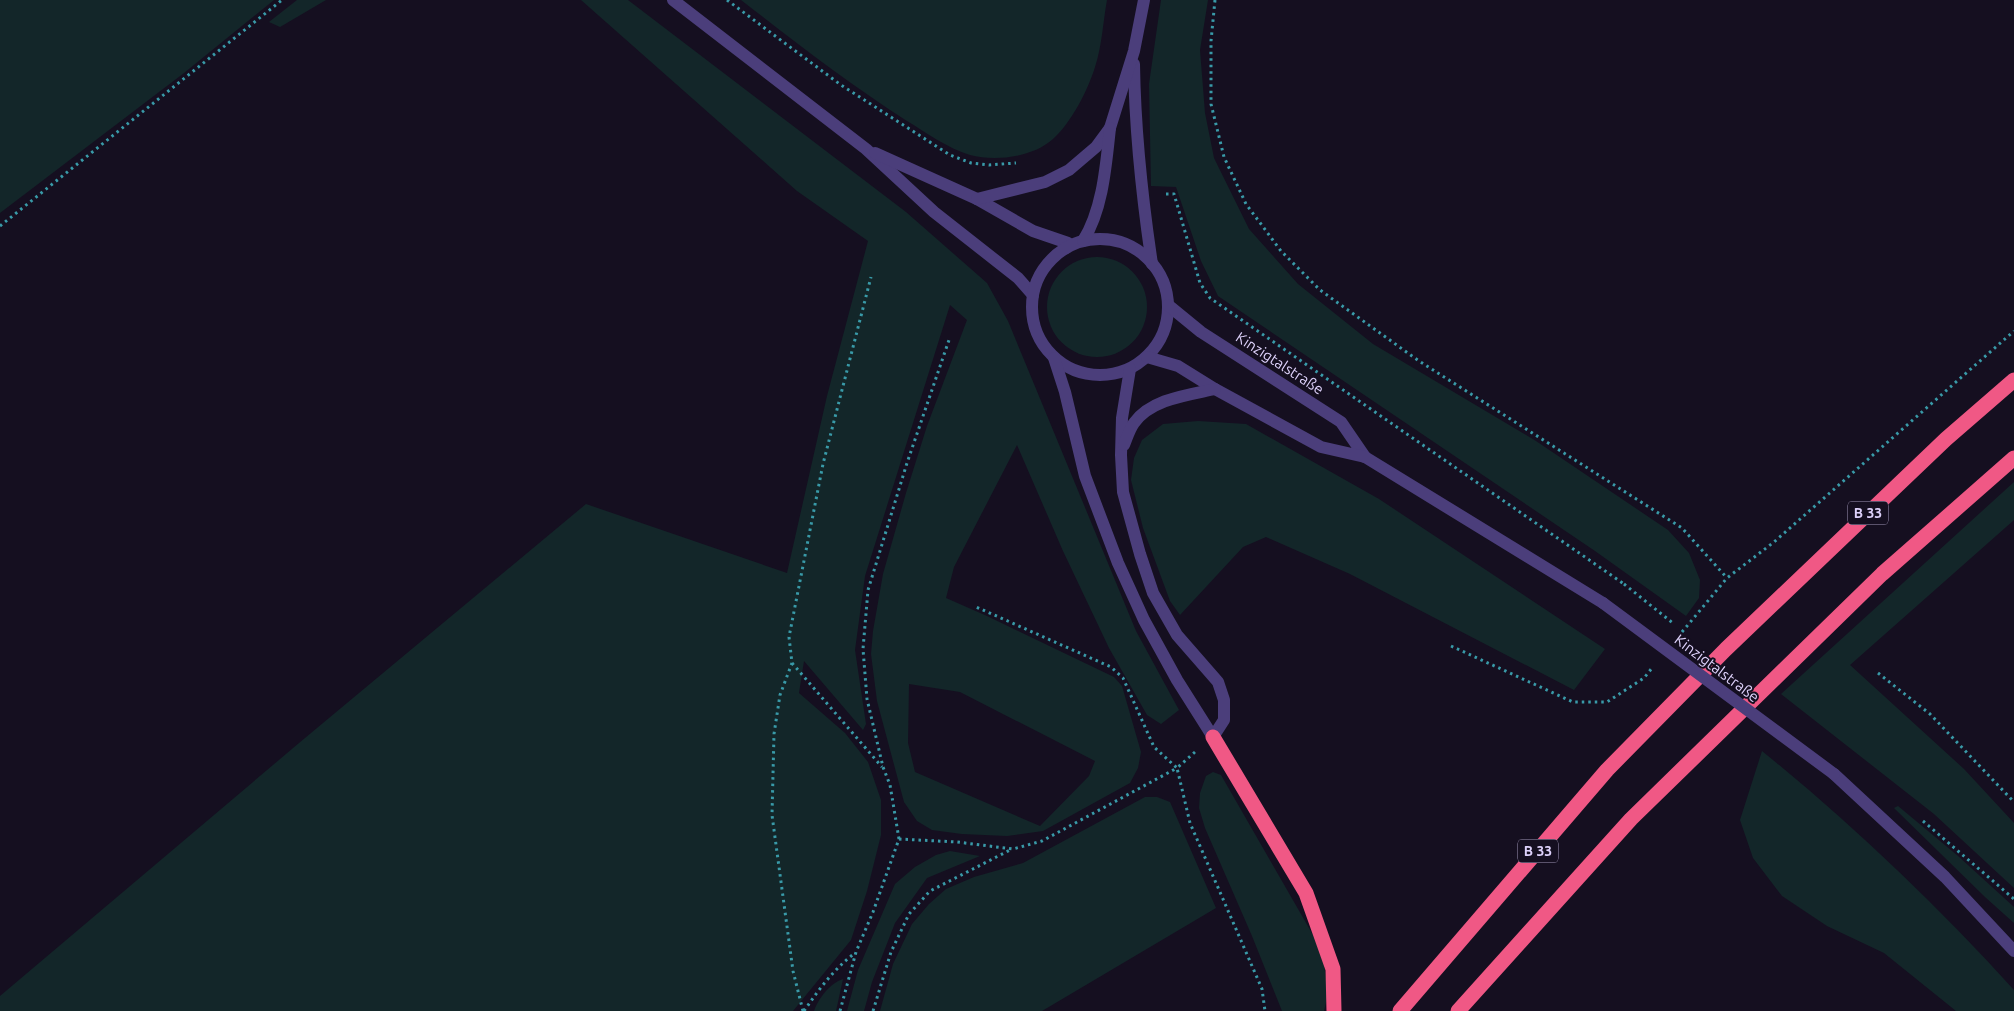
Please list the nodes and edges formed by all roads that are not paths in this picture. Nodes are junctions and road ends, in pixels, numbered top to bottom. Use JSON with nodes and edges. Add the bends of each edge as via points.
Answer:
{"nodes":[{"id":1,"x":672,"y":0,"type":"edge"},
{"id":2,"x":1144,"y":0,"type":"edge"},
{"id":3,"x":1134,"y":51,"type":"junction"},
{"id":4,"x":1110,"y":128,"type":"junction"},
{"id":5,"x":866,"y":149,"type":"junction"},
{"id":6,"x":977,"y":199,"type":"junction"},
{"id":7,"x":1083,"y":241,"type":"junction"},
{"id":8,"x":1066,"y":248,"type":"junction"},
{"id":9,"x":1152,"y":264,"type":"junction"},
{"id":10,"x":1033,"y":295,"type":"junction"},
{"id":11,"x":1168,"y":304,"type":"junction"},
{"id":12,"x":1147,"y":357,"type":"junction"},
{"id":13,"x":1054,"y":358,"type":"junction"},
{"id":14,"x":1130,"y":369,"type":"junction"},
{"id":15,"x":2014,"y":380,"type":"edge"},
{"id":16,"x":1215,"y":389,"type":"junction"},
{"id":17,"x":1121,"y":455,"type":"junction"},
{"id":18,"x":1365,"y":457,"type":"junction"},
{"id":19,"x":2014,"y":458,"type":"edge"},
{"id":20,"x":1213,"y":737,"type":"junction"},
{"id":21,"x":2014,"y":951,"type":"edge"},
{"id":22,"x":1334,"y":1011,"type":"edge"},
{"id":23,"x":1400,"y":1011,"type":"edge"},
{"id":24,"x":1458,"y":1011,"type":"edge"}],
"edges":[{"from":1,"to":5,"type":"street"},
{"from":2,"to":3,"type":"street"},
{"from":3,"to":4,"type":"street"},
{"from":3,"to":9,"type":"street","via":[[1142,194]]},
{"from":4,"to":6,"type":"street","via":[[1096,147],[1069,170],[1045,182]]},
{"from":4,"to":7,"type":"street","via":[[1098,204]]},
{"from":5,"to":6,"type":"street"},
{"from":5,"to":10,"type":"street","via":[[934,212],[1018,278]]},
{"from":6,"to":8,"type":"street","via":[[1033,231],[1068,243]]},
{"from":7,"to":8,"type":"street"},
{"from":7,"to":9,"type":"street","via":[[1121,242]]},
{"from":8,"to":10,"type":"street","via":[[1051,260]]},
{"from":9,"to":11,"type":"street","via":[[1166,290]]},
{"from":10,"to":13,"type":"street","via":[[1036,329]]},
{"from":11,"to":12,"type":"street","via":[[1163,333]]},
{"from":11,"to":18,"type":"street","name":"Kinzigtalstraße","via":[[1201,332],[1341,422]]},
{"from":12,"to":14,"type":"street"},
{"from":12,"to":16,"type":"street","name":"Kinzigtalstraße","via":[[1178,366]]},
{"from":13,"to":14,"type":"street","via":[[1071,369],[1090,375],[1111,375]]},
{"from":13,"to":20,"type":"street","via":[[1085,476],[1118,563],[1144,620]]},
{"from":14,"to":17,"type":"street","via":[[1122,418]]},
{"from":15,"to":23,"type":"highway","number":"B 33","via":[[1946,439],[1726,649],[1607,770]]},
{"from":16,"to":17,"type":"street","via":[[1161,402],[1144,413],[1134,423]]},
{"from":16,"to":18,"type":"street","name":"Kinzigtalstraße","via":[[1321,447]]},
{"from":17,"to":20,"type":"street","via":[[1123,492],[1153,593],[1177,635],[1218,682],[1224,700],[1224,720]]},
{"from":18,"to":21,"type":"street","name":"Kinzigtalstraße","bridge":true,"via":[[1603,603],[1834,774],[1945,877]]},
{"from":19,"to":24,"type":"highway","via":[[1882,574],[1631,819]]},
{"from":20,"to":22,"type":"highway","via":[[1306,893],[1333,969]]}]}
